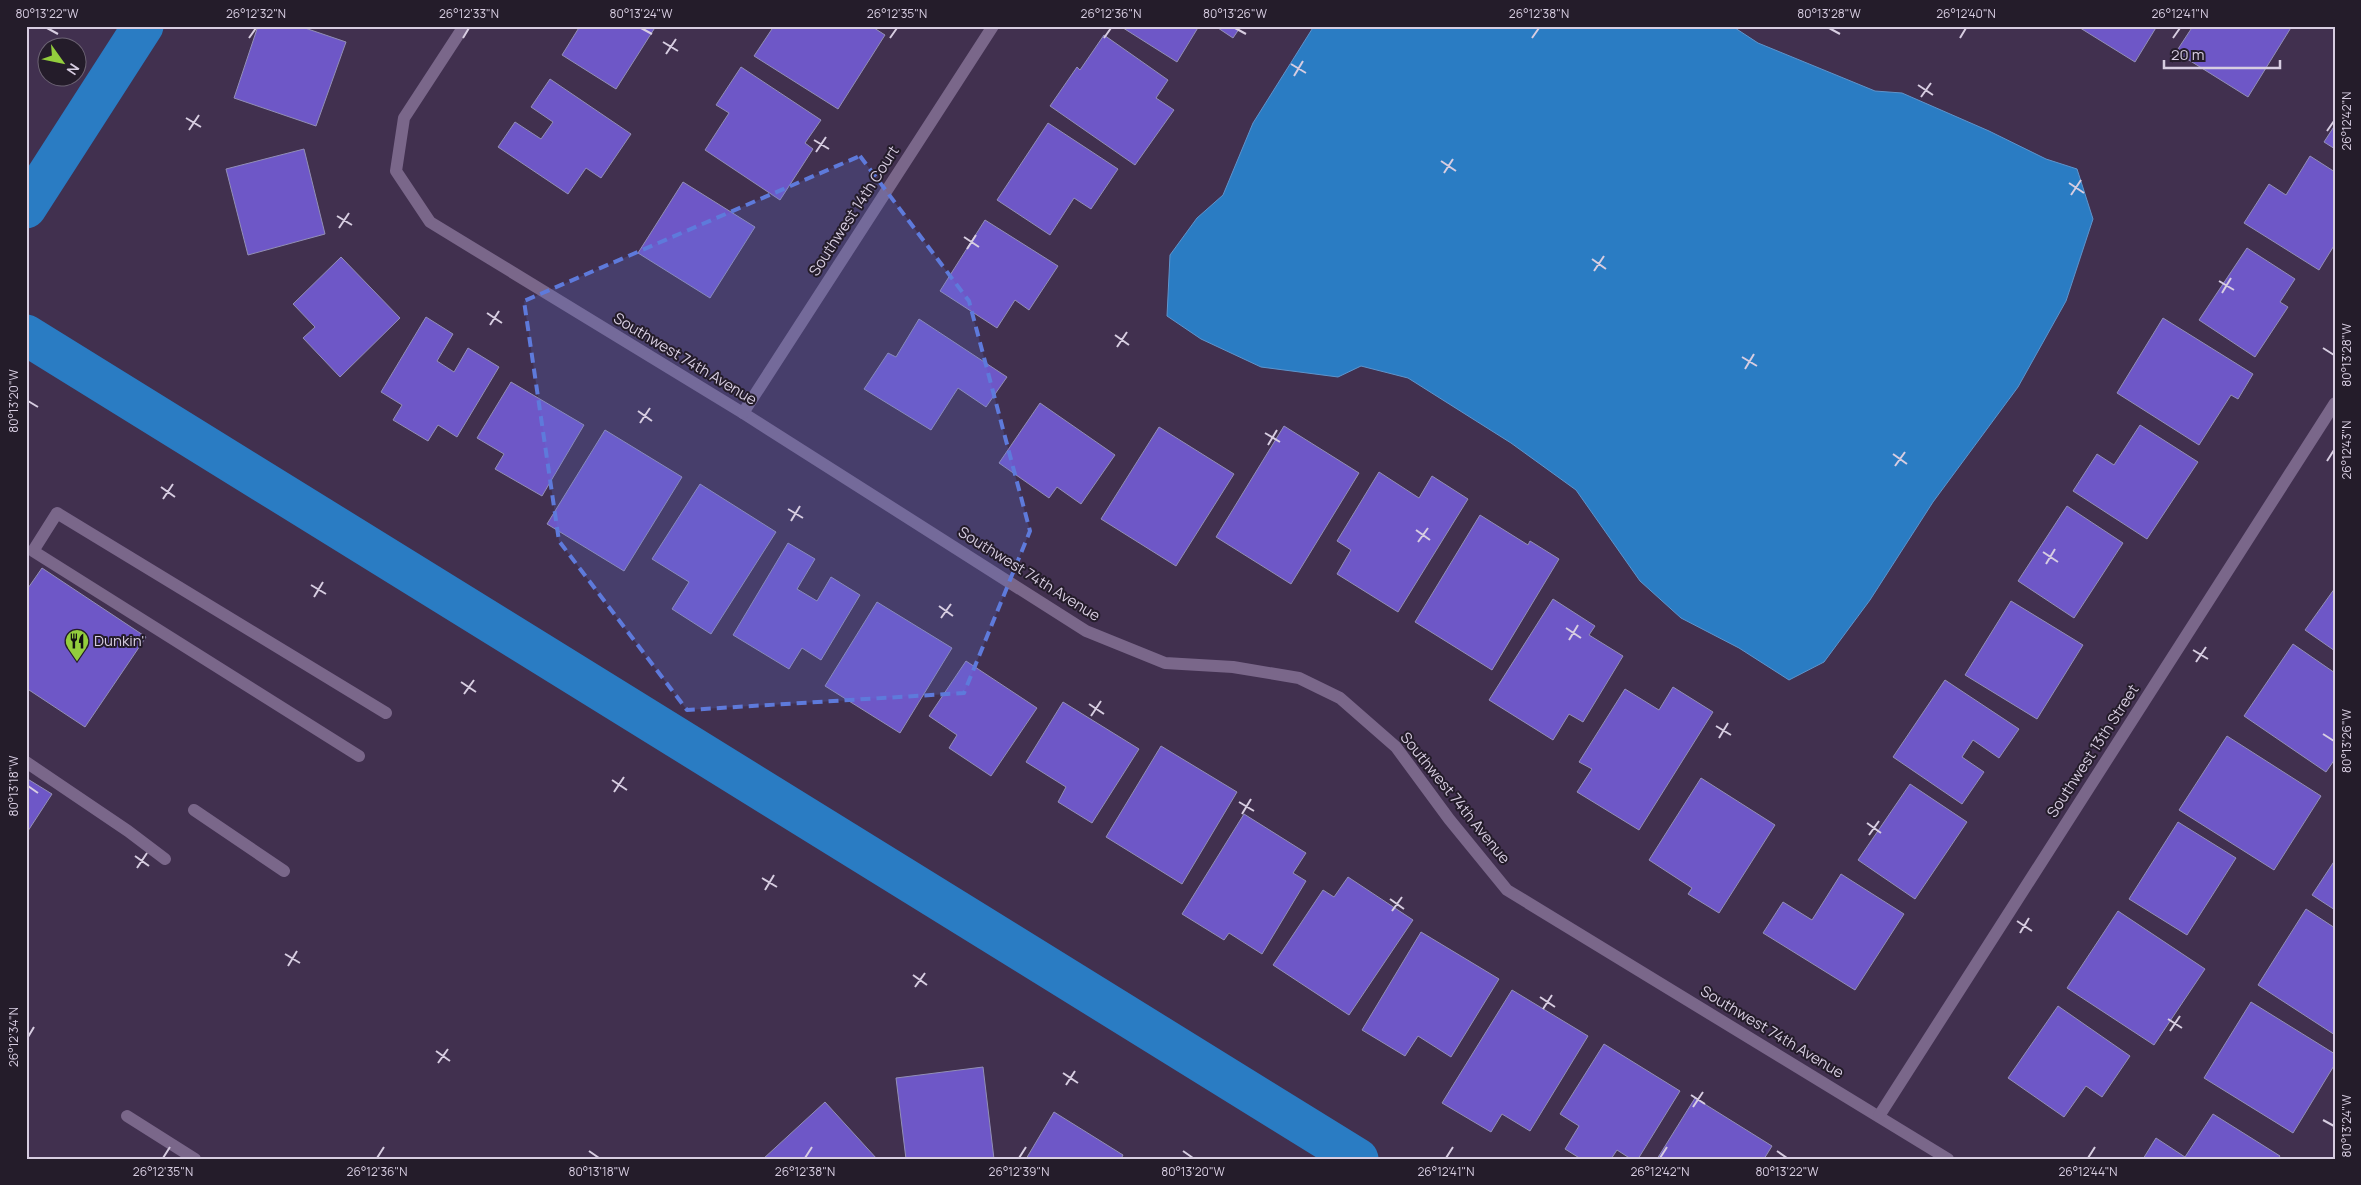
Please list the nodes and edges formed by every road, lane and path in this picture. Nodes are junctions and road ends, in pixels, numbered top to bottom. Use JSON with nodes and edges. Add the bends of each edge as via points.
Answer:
{"nodes":[{"id":1,"x":464,"y":26,"type":"edge"},
{"id":2,"x":993,"y":26,"type":"edge"},
{"id":3,"x":2335,"y":403,"type":"edge"},
{"id":4,"x":743,"y":414,"type":"junction"},
{"id":5,"x":386,"y":713,"type":"dead end"},
{"id":6,"x":359,"y":756,"type":"dead end"},
{"id":7,"x":26,"y":762,"type":"edge"},
{"id":8,"x":194,"y":810,"type":"dead end"},
{"id":9,"x":165,"y":859,"type":"dead end"},
{"id":10,"x":284,"y":871,"type":"dead end"},
{"id":11,"x":127,"y":1116,"type":"dead end"},
{"id":12,"x":1879,"y":1116,"type":"junction"},
{"id":13,"x":195,"y":1159,"type":"edge"},
{"id":14,"x":1948,"y":1159,"type":"edge"}],
"edges":[{"from":1,"to":4,"type":"street","name":"Southwest 74th Avenue","via":[[404,118],[396,171],[430,222]]},
{"from":2,"to":4,"type":"street","name":"Southwest 14th Court"},
{"from":3,"to":12,"type":"street","name":"Southwest 13th Street"},
{"from":4,"to":12,"type":"street","name":"Southwest 74th Avenue","via":[[1086,631],[1165,663],[1233,667],[1299,678],[1340,698],[1396,747],[1507,890]]},
{"from":5,"to":6,"type":"street","via":[[57,513],[34,551]]},
{"from":7,"to":9,"type":"street"},
{"from":8,"to":10,"type":"street"},
{"from":11,"to":13,"type":"street"},
{"from":12,"to":14,"type":"street","name":"Southwest 74th Avenue"}]}
